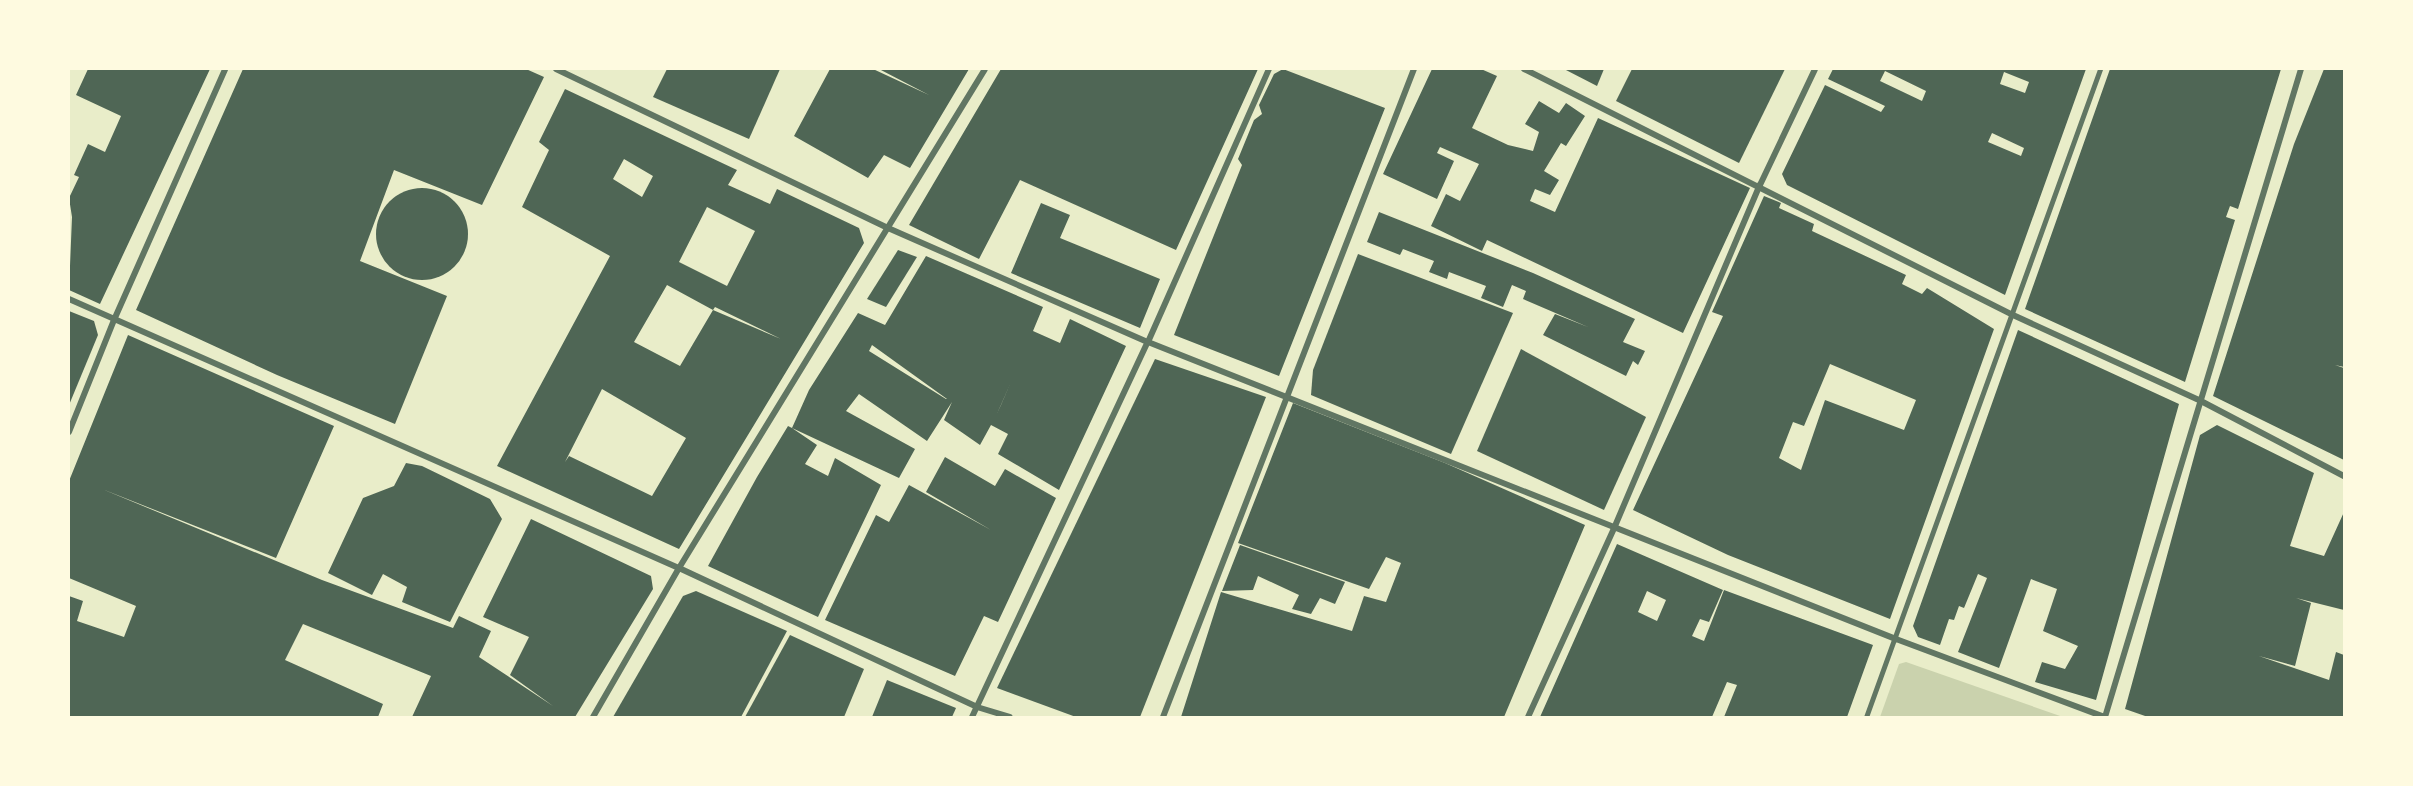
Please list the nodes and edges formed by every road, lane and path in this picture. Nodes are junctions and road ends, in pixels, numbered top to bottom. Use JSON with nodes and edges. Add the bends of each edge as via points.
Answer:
{"nodes":[{"id":1,"x":225,"y":69,"type":"edge"},
{"id":2,"x":556,"y":69,"type":"edge"},
{"id":3,"x":985,"y":69,"type":"edge"},
{"id":4,"x":1269,"y":69,"type":"edge"},
{"id":5,"x":1414,"y":69,"type":"edge"},
{"id":6,"x":1524,"y":69,"type":"edge"},
{"id":7,"x":1815,"y":69,"type":"edge"},
{"id":8,"x":2100,"y":69,"type":"edge"},
{"id":9,"x":2301,"y":69,"type":"edge"},
{"id":10,"x":1760,"y":185,"type":"junction"},
{"id":11,"x":888,"y":228,"type":"junction"},
{"id":12,"x":69,"y":299,"type":"edge"},
{"id":13,"x":2013,"y":315,"type":"junction"},
{"id":14,"x":114,"y":320,"type":"junction"},
{"id":15,"x":1148,"y":342,"type":"junction"},
{"id":16,"x":1288,"y":397,"type":"junction"},
{"id":17,"x":2199,"y":400,"type":"junction"},
{"id":18,"x":69,"y":432,"type":"edge"},
{"id":19,"x":2344,"y":476,"type":"edge"},
{"id":20,"x":1615,"y":526,"type":"junction"},
{"id":21,"x":679,"y":568,"type":"junction"},
{"id":22,"x":1896,"y":639,"type":"junction"},
{"id":23,"x":977,"y":707,"type":"junction"},
{"id":24,"x":593,"y":717,"type":"edge"},
{"id":25,"x":972,"y":717,"type":"edge"},
{"id":26,"x":1009,"y":717,"type":"edge"},
{"id":27,"x":1163,"y":717,"type":"edge"},
{"id":28,"x":1528,"y":717,"type":"edge"},
{"id":29,"x":1866,"y":717,"type":"edge"},
{"id":30,"x":2105,"y":717,"type":"edge"}],
"edges":[{"from":1,"to":14,"type":"street"},
{"from":2,"to":11,"type":"street"},
{"from":3,"to":11,"type":"street"},
{"from":4,"to":15,"type":"street"},
{"from":5,"to":16,"type":"street"},
{"from":6,"to":10,"type":"street"},
{"from":7,"to":10,"type":"street"},
{"from":8,"to":13,"type":"street"},
{"from":9,"to":17,"type":"street"},
{"from":10,"to":13,"type":"street"},
{"from":10,"to":20,"type":"street"},
{"from":11,"to":15,"type":"street"},
{"from":11,"to":21,"type":"street"},
{"from":12,"to":14,"type":"street"},
{"from":13,"to":17,"type":"street"},
{"from":13,"to":22,"type":"street"},
{"from":14,"to":18,"type":"street"},
{"from":14,"to":21,"type":"street"},
{"from":15,"to":16,"type":"street"},
{"from":15,"to":23,"type":"street"},
{"from":16,"to":20,"type":"street"},
{"from":16,"to":27,"type":"street"},
{"from":17,"to":19,"type":"street"},
{"from":17,"to":30,"type":"street"},
{"from":20,"to":22,"type":"street"},
{"from":20,"to":28,"type":"street"},
{"from":21,"to":23,"type":"street"},
{"from":21,"to":24,"type":"street"},
{"from":22,"to":29,"type":"street"},
{"from":22,"to":30,"type":"street"},
{"from":23,"to":25,"type":"street"},
{"from":23,"to":26,"type":"street"}]}
